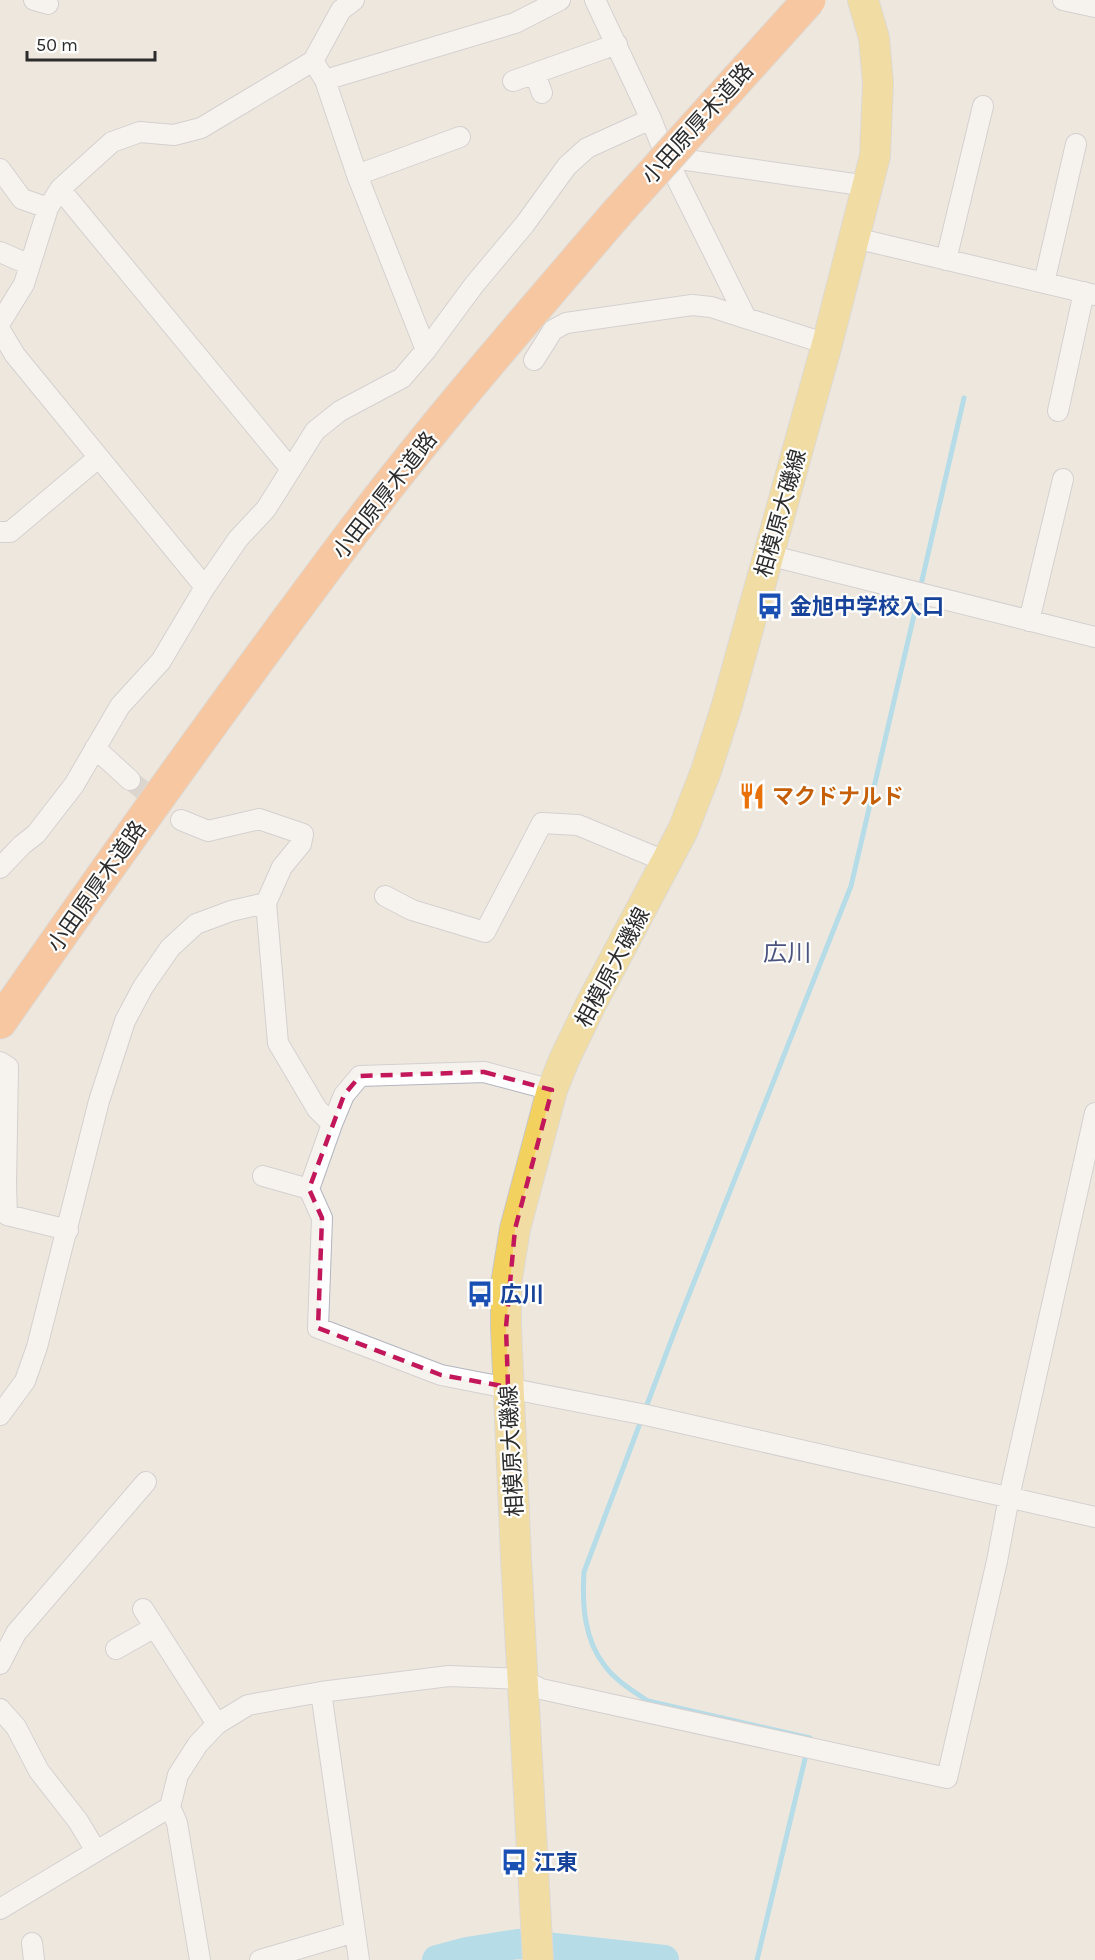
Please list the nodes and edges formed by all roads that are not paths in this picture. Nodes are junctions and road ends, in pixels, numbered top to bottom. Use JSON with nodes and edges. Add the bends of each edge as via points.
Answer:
{"nodes":[{"id":1,"x":354,"y":0,"type":"edge"},
{"id":2,"x":560,"y":0,"type":"edge"},
{"id":3,"x":595,"y":0,"type":"edge"},
{"id":4,"x":779,"y":0,"type":"edge"},
{"id":5,"x":809,"y":0,"type":"edge"},
{"id":6,"x":863,"y":0,"type":"edge"},
{"id":7,"x":1063,"y":0,"type":"edge"},
{"id":8,"x":1095,"y":7,"type":"edge"},
{"id":9,"x":617,"y":44,"type":"junction"},
{"id":10,"x":313,"y":61,"type":"junction"},
{"id":11,"x":534,"y":74,"type":"junction"},
{"id":12,"x":325,"y":80,"type":"junction"},
{"id":13,"x":513,"y":81,"type":"dead end"},
{"id":14,"x":542,"y":93,"type":"dead end"},
{"id":15,"x":983,"y":106,"type":"dead end"},
{"id":16,"x":651,"y":119,"type":"junction"},
{"id":17,"x":460,"y":137,"type":"dead end"},
{"id":18,"x":1076,"y":144,"type":"dead end"},
{"id":19,"x":666,"y":157,"type":"junction"},
{"id":20,"x":0,"y":169,"type":"edge"},
{"id":21,"x":357,"y":175,"type":"junction"},
{"id":22,"x":868,"y":186,"type":"junction"},
{"id":23,"x":60,"y":189,"type":"junction"},
{"id":24,"x":611,"y":204,"type":"junction"},
{"id":25,"x":48,"y":208,"type":"junction"},
{"id":26,"x":855,"y":238,"type":"junction"},
{"id":27,"x":0,"y":252,"type":"edge"},
{"id":28,"x":946,"y":260,"type":"junction"},
{"id":29,"x":30,"y":265,"type":"junction"},
{"id":30,"x":1044,"y":283,"type":"junction"},
{"id":31,"x":1090,"y":293,"type":"edge"},
{"id":32,"x":746,"y":318,"type":"junction"},
{"id":33,"x":0,"y":323,"type":"edge"},
{"id":34,"x":0,"y":330,"type":"edge"},
{"id":35,"x":827,"y":344,"type":"junction"},
{"id":36,"x":426,"y":350,"type":"junction"},
{"id":37,"x":534,"y":360,"type":"dead end"},
{"id":38,"x":1058,"y":411,"type":"dead end"},
{"id":39,"x":98,"y":458,"type":"junction"},
{"id":40,"x":290,"y":468,"type":"junction"},
{"id":41,"x":1064,"y":479,"type":"dead end"},
{"id":42,"x":0,"y":532,"type":"edge"},
{"id":43,"x":768,"y":555,"type":"junction"},
{"id":44,"x":205,"y":587,"type":"junction"},
{"id":45,"x":1029,"y":621,"type":"junction"},
{"id":46,"x":1095,"y":637,"type":"edge"},
{"id":47,"x":95,"y":748,"type":"junction"},
{"id":48,"x":130,"y":780,"type":"tunnel mouth"},
{"id":49,"x":181,"y":820,"type":"tunnel mouth"},
{"id":50,"x":667,"y":862,"type":"junction"},
{"id":51,"x":0,"y":868,"type":"edge"},
{"id":52,"x":385,"y":896,"type":"dead end"},
{"id":53,"x":266,"y":903,"type":"junction"},
{"id":54,"x":0,"y":984,"type":"edge"},
{"id":55,"x":0,"y":1022,"type":"edge"},
{"id":56,"x":4,"y":1065,"type":"edge"},
{"id":57,"x":552,"y":1090,"type":"junction"},
{"id":58,"x":1095,"y":1113,"type":"edge"},
{"id":59,"x":332,"y":1124,"type":"junction"},
{"id":60,"x":263,"y":1176,"type":"dead end"},
{"id":61,"x":309,"y":1189,"type":"junction"},
{"id":62,"x":68,"y":1230,"type":"junction"},
{"id":63,"x":508,"y":1387,"type":"junction"},
{"id":64,"x":0,"y":1414,"type":"edge"},
{"id":65,"x":146,"y":1482,"type":"dead end"},
{"id":66,"x":1009,"y":1497,"type":"junction"},
{"id":67,"x":1095,"y":1517,"type":"edge"},
{"id":68,"x":143,"y":1609,"type":"dead end"},
{"id":69,"x":154,"y":1627,"type":"junction"},
{"id":70,"x":116,"y":1649,"type":"dead end"},
{"id":71,"x":0,"y":1664,"type":"edge"},
{"id":72,"x":522,"y":1679,"type":"junction"},
{"id":73,"x":321,"y":1692,"type":"junction"},
{"id":74,"x":0,"y":1709,"type":"edge"},
{"id":75,"x":217,"y":1724,"type":"junction"},
{"id":76,"x":170,"y":1808,"type":"junction"},
{"id":77,"x":96,"y":1851,"type":"junction"},
{"id":78,"x":0,"y":1909,"type":"edge"},
{"id":79,"x":355,"y":1932,"type":"junction"},
{"id":80,"x":538,"y":1949,"type":"edge"},
{"id":81,"x":200,"y":1960,"type":"edge"},
{"id":82,"x":260,"y":1960,"type":"edge"},
{"id":83,"x":359,"y":1960,"type":"edge"}],
"edges":[{"from":1,"to":10,"type":"street","via":[[340,10]]},
{"from":2,"to":12,"type":"street","via":[[515,23]]},
{"from":3,"to":9,"type":"street"},
{"from":4,"to":24,"type":"highway","name":"小田原厚木道路"},
{"from":5,"to":24,"type":"highway","name":"小田原厚木道路","bridge":true},
{"from":6,"to":22,"type":"main road","name":"相模原大磯線","via":[[874,38],[878,83],[875,156]]},
{"from":7,"to":8,"type":"street"},
{"from":9,"to":11,"type":"street"},
{"from":9,"to":16,"type":"street"},
{"from":10,"to":12,"type":"street"},
{"from":10,"to":23,"type":"street","via":[[201,128],[174,135],[140,132],[112,142]]},
{"from":11,"to":13,"type":"street"},
{"from":11,"to":14,"type":"street"},
{"from":12,"to":21,"type":"street"},
{"from":15,"to":28,"type":"street"},
{"from":16,"to":19,"type":"street"},
{"from":16,"to":36,"type":"street","via":[[587,148],[567,166]]},
{"from":17,"to":21,"type":"street"},
{"from":18,"to":30,"type":"street"},
{"from":19,"to":22,"type":"street"},
{"from":19,"to":32,"type":"street"},
{"from":20,"to":25,"type":"street","via":[[22,199]]},
{"from":21,"to":36,"type":"street"},
{"from":22,"to":26,"type":"main road","name":"相模原大磯線"},
{"from":23,"to":25,"type":"street"},
{"from":23,"to":40,"type":"street"},
{"from":24,"to":54,"type":"highway","name":"小田原厚木道路","via":[[457,368],[338,517],[159,758]]},
{"from":24,"to":55,"type":"highway","name":"小田原厚木道路","via":[[354,531],[175,774]]},
{"from":25,"to":29,"type":"street"},
{"from":26,"to":28,"type":"street"},
{"from":26,"to":35,"type":"main road","name":"相模原大磯線"},
{"from":27,"to":29,"type":"street"},
{"from":28,"to":30,"type":"street"},
{"from":29,"to":33,"type":"street","via":[[17,299]]},
{"from":30,"to":31,"type":"street"},
{"from":31,"to":38,"type":"street"},
{"from":32,"to":35,"type":"street"},
{"from":32,"to":37,"type":"street","via":[[692,305],[566,323],[553,330]]},
{"from":34,"to":39,"type":"street","via":[[15,355]]},
{"from":35,"to":43,"type":"main road","name":"相模原大磯線"},
{"from":36,"to":40,"type":"street","via":[[402,378],[340,411],[315,431]]},
{"from":39,"to":42,"type":"street","via":[[10,532]]},
{"from":39,"to":44,"type":"street"},
{"from":40,"to":44,"type":"street","via":[[266,509],[238,539]]},
{"from":41,"to":45,"type":"street"},
{"from":43,"to":45,"type":"street"},
{"from":43,"to":50,"type":"main road","name":"相模原大磯線","via":[[706,771]]},
{"from":44,"to":47,"type":"street","via":[[161,661],[120,706]]},
{"from":45,"to":46,"type":"street"},
{"from":47,"to":48,"type":"street"},
{"from":47,"to":51,"type":"street","via":[[74,785],[36,834]]},
{"from":49,"to":53,"type":"street","via":[[208,831],[259,819],[303,834]]},
{"from":50,"to":52,"type":"street","via":[[578,825],[542,823],[484,932],[412,910]]},
{"from":50,"to":57,"type":"main road","name":"相模原大磯線","via":[[591,1004]]},
{"from":53,"to":59,"type":"street","via":[[278,1043],[317,1109]]},
{"from":53,"to":62,"type":"street","via":[[196,924],[170,948],[143,987],[125,1020],[102,1091]]},
{"from":56,"to":62,"type":"street","via":[[7,1215]]},
{"from":57,"to":59,"type":"street","via":[[484,1072],[360,1076],[344,1095]]},
{"from":57,"to":63,"type":"main road","name":"相模原大磯線","via":[[515,1229],[506,1284]]},
{"from":58,"to":66,"type":"street"},
{"from":59,"to":61,"type":"street"},
{"from":60,"to":61,"type":"street"},
{"from":61,"to":63,"type":"street","via":[[322,1218],[318,1328],[441,1376]]},
{"from":62,"to":64,"type":"street","via":[[25,1381]]},
{"from":63,"to":66,"type":"street","via":[[646,1414]]},
{"from":63,"to":72,"type":"main road","name":"相模原大磯線"},
{"from":65,"to":71,"type":"street","via":[[16,1633]]},
{"from":66,"to":67,"type":"street"},
{"from":66,"to":72,"type":"street","via":[[947,1778],[541,1689]]},
{"from":68,"to":69,"type":"street"},
{"from":69,"to":70,"type":"street"},
{"from":69,"to":75,"type":"street"},
{"from":72,"to":73,"type":"street","via":[[449,1676]]},
{"from":72,"to":80,"type":"main road","name":"相模原大磯線"},
{"from":73,"to":75,"type":"street","via":[[248,1705]]},
{"from":73,"to":79,"type":"street"},
{"from":74,"to":77,"type":"street","via":[[16,1727],[39,1771]]},
{"from":75,"to":76,"type":"street","via":[[178,1775]]},
{"from":76,"to":77,"type":"street"},
{"from":76,"to":81,"type":"street","via":[[177,1823]]},
{"from":77,"to":78,"type":"street"},
{"from":79,"to":82,"type":"street"},
{"from":79,"to":83,"type":"street"}]}
